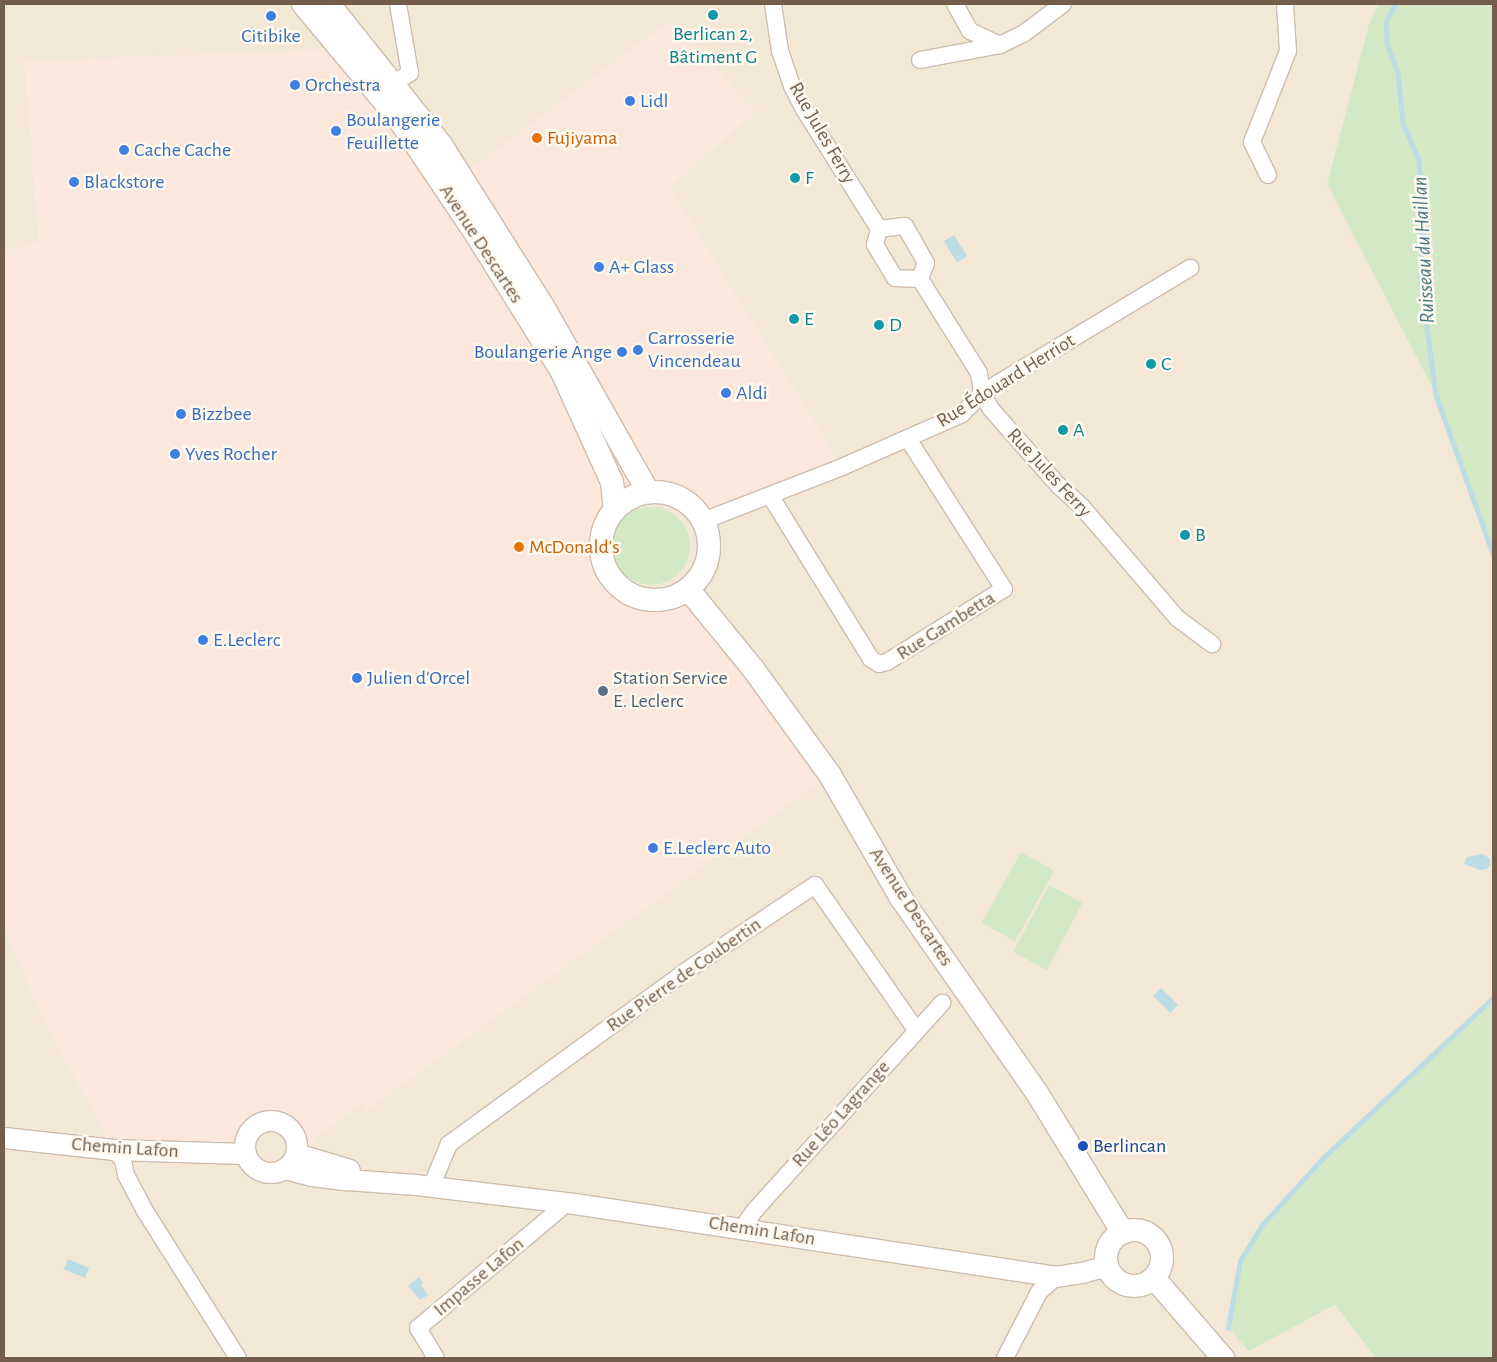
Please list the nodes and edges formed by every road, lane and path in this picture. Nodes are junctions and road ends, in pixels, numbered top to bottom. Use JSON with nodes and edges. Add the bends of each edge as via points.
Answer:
{"nodes":[{"id":1,"x":303,"y":4,"type":"edge"},
{"id":2,"x":329,"y":4,"type":"edge"},
{"id":3,"x":398,"y":4,"type":"edge"},
{"id":4,"x":773,"y":4,"type":"edge"},
{"id":5,"x":955,"y":4,"type":"edge"},
{"id":6,"x":1063,"y":4,"type":"edge"},
{"id":7,"x":1285,"y":4,"type":"edge"},
{"id":8,"x":1000,"y":45,"type":"junction"},
{"id":9,"x":920,"y":60,"type":"dead end"},
{"id":10,"x":394,"y":83,"type":"junction"},
{"id":11,"x":1268,"y":175,"type":"dead end"},
{"id":12,"x":879,"y":228,"type":"junction"},
{"id":13,"x":1190,"y":268,"type":"dead end"},
{"id":14,"x":920,"y":279,"type":"junction"},
{"id":15,"x":982,"y":393,"type":"junction"},
{"id":16,"x":908,"y":439,"type":"junction"},
{"id":17,"x":648,"y":492,"type":"junction"},
{"id":18,"x":771,"y":496,"type":"junction"},
{"id":19,"x":615,"y":509,"type":"junction"},
{"id":20,"x":703,"y":521,"type":"junction"},
{"id":21,"x":688,"y":589,"type":"junction"},
{"id":22,"x":1212,"y":644,"type":"dead end"},
{"id":23,"x":942,"y":1003,"type":"dead end"},
{"id":24,"x":916,"y":1030,"type":"junction"},
{"id":25,"x":4,"y":1138,"type":"edge"},
{"id":26,"x":114,"y":1150,"type":"junction"},
{"id":27,"x":246,"y":1154,"type":"junction"},
{"id":28,"x":292,"y":1162,"type":"junction"},
{"id":29,"x":424,"y":1186,"type":"junction"},
{"id":30,"x":567,"y":1203,"type":"junction"},
{"id":31,"x":742,"y":1228,"type":"junction"},
{"id":32,"x":1123,"y":1233,"type":"junction"},
{"id":33,"x":1107,"y":1266,"type":"junction"},
{"id":34,"x":1056,"y":1277,"type":"junction"},
{"id":35,"x":1154,"y":1278,"type":"junction"},
{"id":36,"x":1221,"y":1356,"type":"edge"},
{"id":37,"x":238,"y":1358,"type":"edge"},
{"id":38,"x":436,"y":1358,"type":"edge"},
{"id":39,"x":1005,"y":1358,"type":"edge"}],
"edges":[{"from":1,"to":19,"type":"main road","name":"Avenue Descartes","via":[[398,118],[474,231],[562,372],[612,482]]},
{"from":2,"to":10,"type":"main road","name":"Avenue Descartes"},
{"from":3,"to":10,"type":"street","via":[[410,73]]},
{"from":4,"to":12,"type":"street","name":"Rue Jules Ferry","via":[[780,51],[792,86]]},
{"from":5,"to":8,"type":"street","via":[[970,30]]},
{"from":6,"to":8,"type":"street","via":[[1023,34]]},
{"from":7,"to":11,"type":"street","via":[[1288,51],[1252,142]]},
{"from":8,"to":9,"type":"street"},
{"from":10,"to":17,"type":"main road","name":"Avenue Descartes","via":[[441,145],[520,268]]},
{"from":12,"to":14,"type":"street","via":[[875,245],[895,278]]},
{"from":12,"to":14,"type":"street","via":[[904,226],[926,263]]},
{"from":13,"to":15,"type":"street","name":"Rue Édouard Herriot"},
{"from":14,"to":15,"type":"street","name":"Rue Jules Ferry","via":[[979,373]]},
{"from":15,"to":16,"type":"street","name":"Rue Édouard Herriot","via":[[962,414]]},
{"from":15,"to":22,"type":"street","name":"Rue Jules Ferry","via":[[991,409],[1059,486],[1082,507],[1177,618]]},
{"from":16,"to":18,"type":"street","name":"Rue Édouard Herriot"},
{"from":16,"to":18,"type":"street","name":"Rue Gambetta","via":[[1004,589],[887,662],[879,664],[871,659]]},
{"from":17,"to":19,"type":"main road","via":[[636,495]]},
{"from":17,"to":20,"type":"main road","via":[[664,492],[678,497],[691,506]]},
{"from":18,"to":20,"type":"street","name":"Rue Édouard Herriot"},
{"from":19,"to":21,"type":"main road","via":[[601,537],[601,554],[604,566],[617,585],[633,595],[653,600],[667,599]]},
{"from":20,"to":21,"type":"main road","via":[[709,550],[702,572]]},
{"from":21,"to":32,"type":"main road","name":"Avenue Descartes","via":[[754,670],[830,775],[901,898],[1037,1093]]},
{"from":23,"to":24,"type":"street","name":"Rue Léo Lagrange"},
{"from":24,"to":29,"type":"street","name":"Rue Pierre de Coubertin","via":[[815,885],[686,971],[449,1144]]},
{"from":24,"to":31,"type":"street","name":"Rue Léo Lagrange"},
{"from":25,"to":26,"type":"street","name":"Chemin Lafon"},
{"from":26,"to":27,"type":"street","name":"Chemin Lafon"},
{"from":26,"to":37,"type":"street","via":[[123,1160],[126,1175],[145,1212]]},
{"from":27,"to":28,"type":"street","via":[[250,1163],[264,1173],[273,1174]]},
{"from":27,"to":28,"type":"street","via":[[246,1140],[250,1132],[257,1126],[274,1121],[290,1129],[297,1142]]},
{"from":28,"to":29,"type":"street","name":"Chemin Lafon","via":[[296,1173]]},
{"from":29,"to":30,"type":"street","name":"Chemin Lafon"},
{"from":30,"to":31,"type":"street","name":"Chemin Lafon"},
{"from":30,"to":38,"type":"street","name":"Impasse Lafon","via":[[418,1328]]},
{"from":31,"to":34,"type":"street","name":"Chemin Lafon"},
{"from":32,"to":33,"type":"main road","via":[[1110,1243]]},
{"from":32,"to":35,"type":"main road","via":[[1142,1231],[1157,1242],[1162,1261]]},
{"from":33,"to":34,"type":"street","name":"Chemin Lafon"},
{"from":33,"to":35,"type":"main road","via":[[1115,1279],[1128,1286],[1147,1284]]},
{"from":34,"to":39,"type":"street","via":[[1040,1292]]},
{"from":35,"to":36,"type":"main road"}]}
